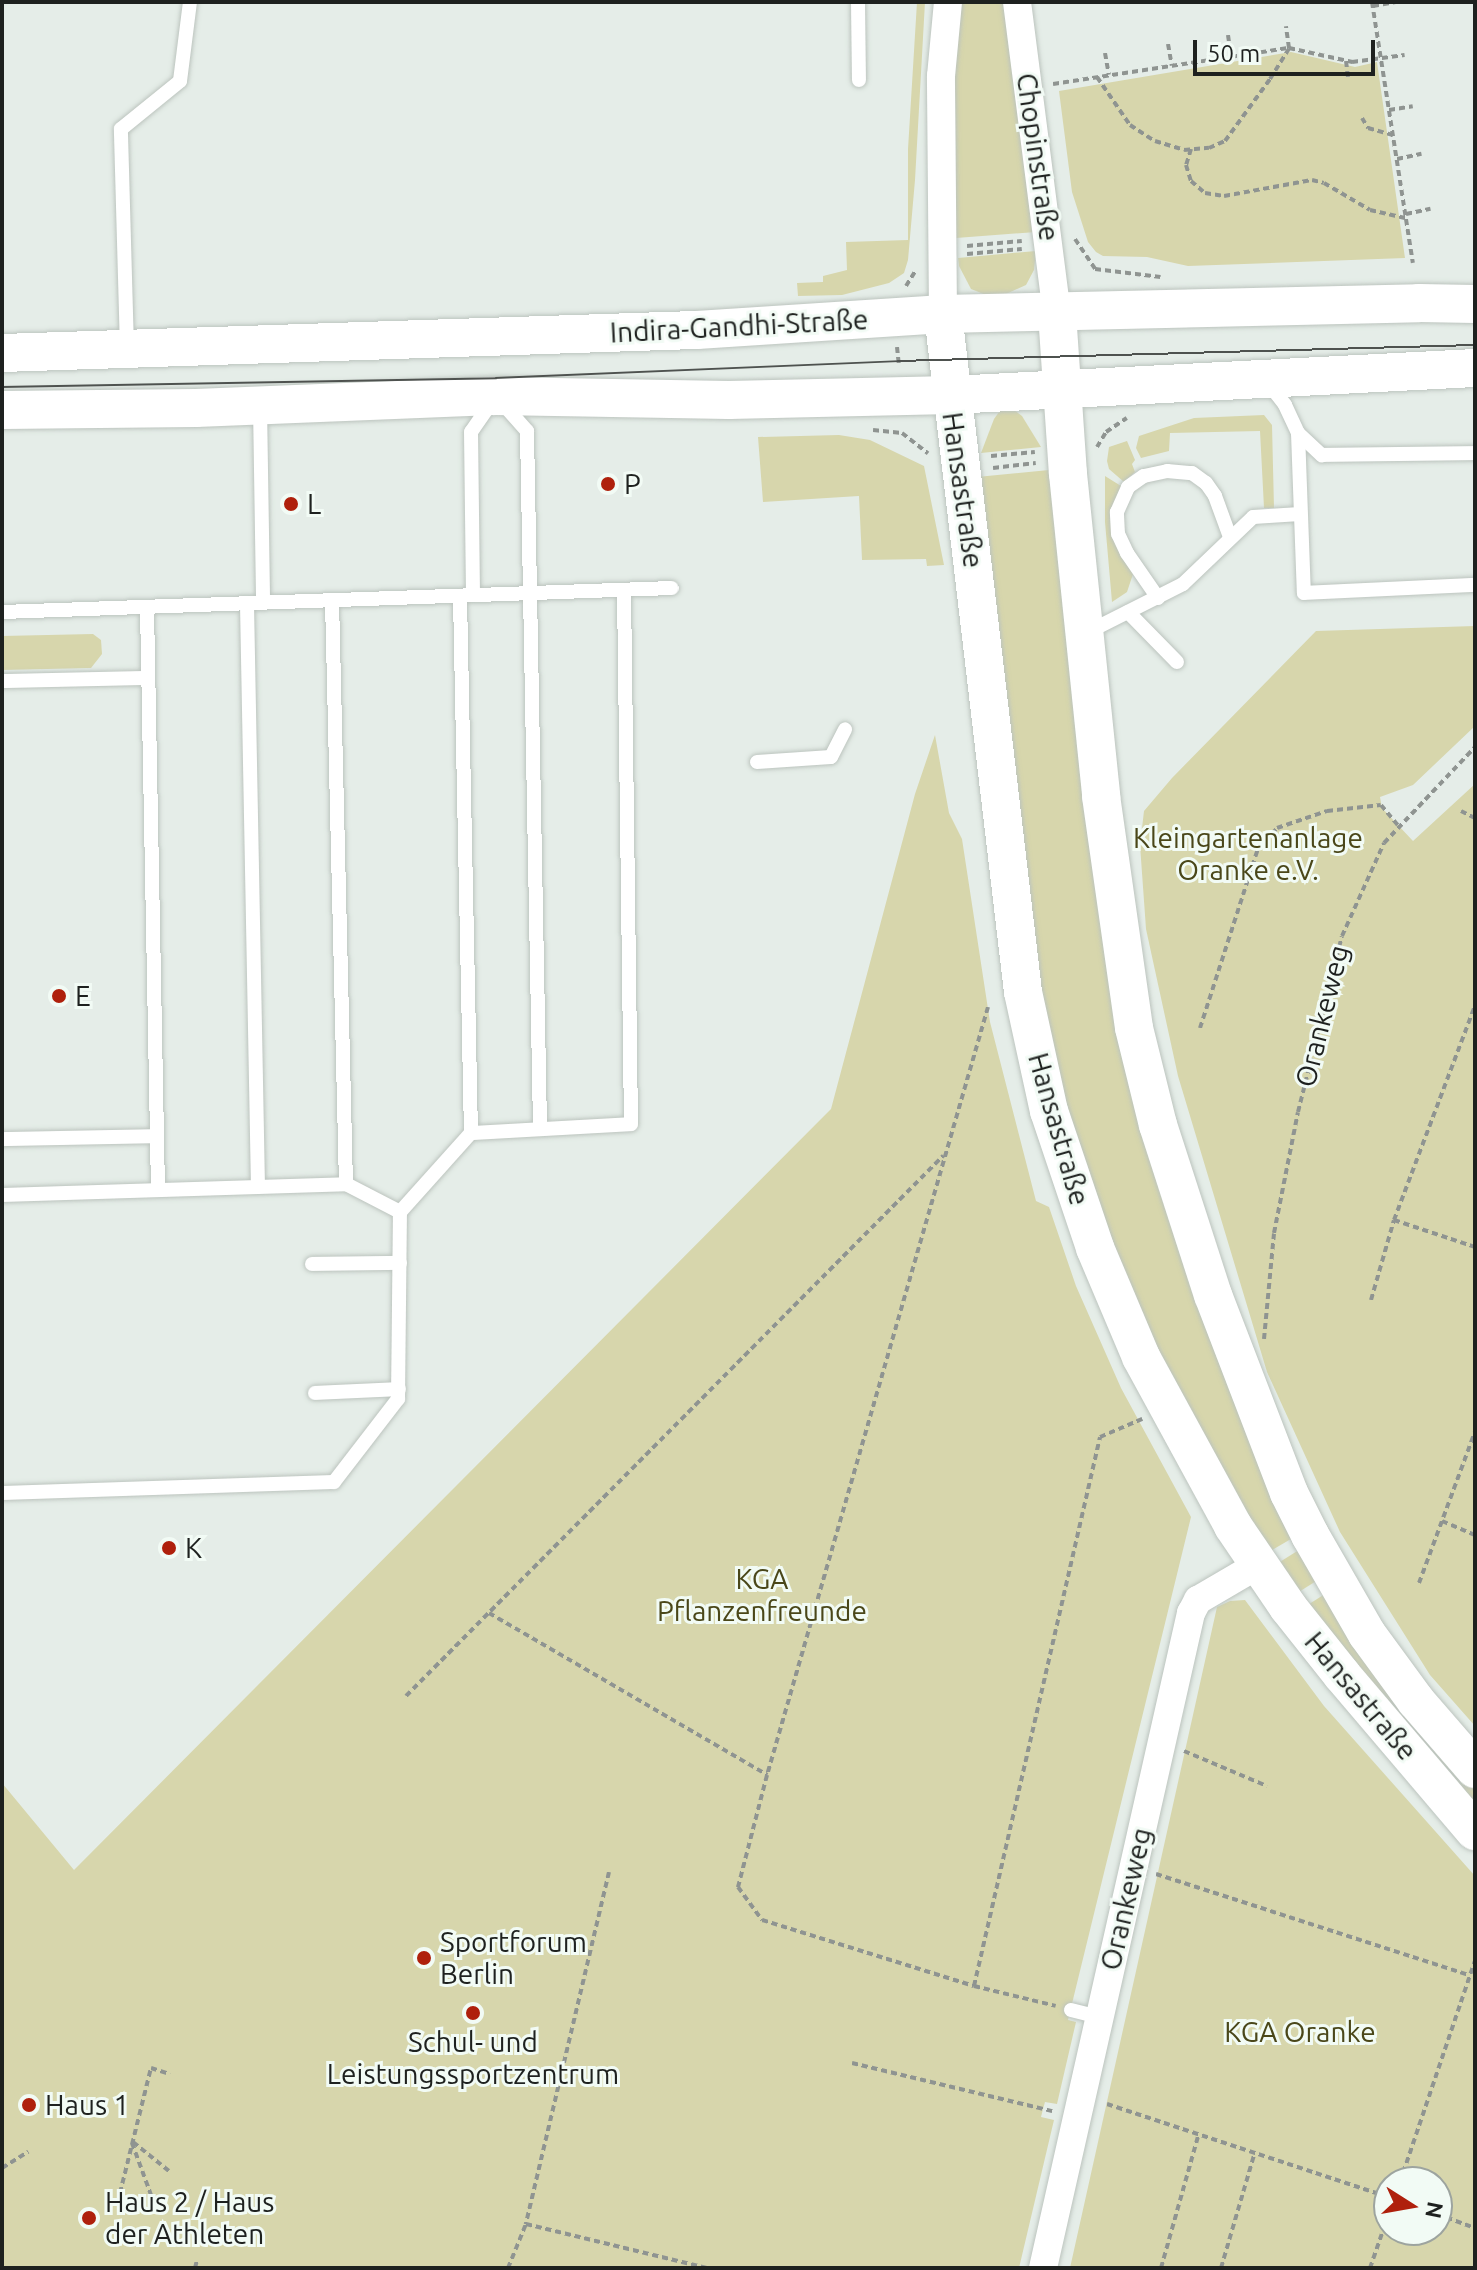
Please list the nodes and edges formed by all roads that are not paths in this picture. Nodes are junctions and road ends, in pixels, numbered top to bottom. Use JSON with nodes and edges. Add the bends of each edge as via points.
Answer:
{"nodes":[{"id":1,"x":190,"y":2,"type":"edge"},
{"id":2,"x":858,"y":2,"type":"edge"},
{"id":3,"x":948,"y":2,"type":"edge"},
{"id":4,"x":1017,"y":2,"type":"edge"},
{"id":5,"x":859,"y":80,"type":"dead end"},
{"id":6,"x":1475,"y":304,"type":"edge"},
{"id":7,"x":1057,"y":313,"type":"junction"},
{"id":8,"x":943,"y":314,"type":"junction"},
{"id":9,"x":494,"y":338,"type":"junction"},
{"id":10,"x":127,"y":349,"type":"junction"},
{"id":11,"x":2,"y":353,"type":"edge"},
{"id":12,"x":1475,"y":368,"type":"edge"},
{"id":13,"x":1265,"y":379,"type":"junction"},
{"id":14,"x":1062,"y":390,"type":"junction"},
{"id":15,"x":951,"y":395,"type":"junction"},
{"id":16,"x":496,"y":396,"type":"junction"},
{"id":17,"x":260,"y":406,"type":"junction"},
{"id":18,"x":2,"y":410,"type":"edge"},
{"id":19,"x":1298,"y":433,"type":"junction"},
{"id":20,"x":1475,"y":453,"type":"edge"},
{"id":21,"x":1300,"y":514,"type":"junction"},
{"id":22,"x":1230,"y":537,"type":"junction"},
{"id":23,"x":1475,"y":585,"type":"edge"},
{"id":24,"x":672,"y":588,"type":"dead end"},
{"id":25,"x":624,"y":590,"type":"junction"},
{"id":26,"x":532,"y":593,"type":"junction"},
{"id":27,"x":467,"y":595,"type":"junction"},
{"id":28,"x":1158,"y":598,"type":"junction"},
{"id":29,"x":332,"y":600,"type":"junction"},
{"id":30,"x":263,"y":603,"type":"junction"},
{"id":31,"x":247,"y":604,"type":"junction"},
{"id":32,"x":147,"y":607,"type":"junction"},
{"id":33,"x":2,"y":612,"type":"edge"},
{"id":34,"x":1128,"y":612,"type":"junction"},
{"id":35,"x":1085,"y":634,"type":"junction"},
{"id":36,"x":1177,"y":662,"type":"dead end"},
{"id":37,"x":148,"y":678,"type":"junction"},
{"id":38,"x":2,"y":681,"type":"edge"},
{"id":39,"x":845,"y":729,"type":"dead end"},
{"id":40,"x":757,"y":762,"type":"dead end"},
{"id":41,"x":540,"y":1129,"type":"junction"},
{"id":42,"x":471,"y":1133,"type":"junction"},
{"id":43,"x":157,"y":1136,"type":"junction"},
{"id":44,"x":2,"y":1139,"type":"edge"},
{"id":45,"x":346,"y":1184,"type":"junction"},
{"id":46,"x":258,"y":1187,"type":"junction"},
{"id":47,"x":158,"y":1190,"type":"junction"},
{"id":48,"x":2,"y":1195,"type":"edge"},
{"id":49,"x":400,"y":1212,"type":"junction"},
{"id":50,"x":400,"y":1263,"type":"junction"},
{"id":51,"x":312,"y":1264,"type":"dead end"},
{"id":52,"x":399,"y":1389,"type":"junction"},
{"id":53,"x":315,"y":1393,"type":"dead end"},
{"id":54,"x":2,"y":1493,"type":"edge"},
{"id":55,"x":1258,"y":1565,"type":"junction"},
{"id":56,"x":1475,"y":1769,"type":"edge"},
{"id":57,"x":1475,"y":1831,"type":"edge"},
{"id":58,"x":1071,"y":2010,"type":"road end"},
{"id":59,"x":1100,"y":2017,"type":"junction"},
{"id":60,"x":1043,"y":2268,"type":"edge"}],
"edges":[{"from":1,"to":10,"type":"lane","via":[[180,81],[121,129]]},
{"from":2,"to":5,"type":"lane"},
{"from":3,"to":8,"type":"street","via":[[941,76]]},
{"from":4,"to":7,"type":"street","name":"Chopinstraße"},
{"from":6,"to":7,"type":"main road","name":"Indira-Gandhi-Straße"},
{"from":7,"to":8,"type":"main road","name":"Indira-Gandhi-Straße"},
{"from":7,"to":14,"type":"main road","name":"Hansastraße"},
{"from":8,"to":9,"type":"main road","name":"Indira-Gandhi-Straße"},
{"from":8,"to":15,"type":"main road","name":"Hansastraße"},
{"from":9,"to":10,"type":"main road","name":"Indira-Gandhi-Straße"},
{"from":9,"to":16,"type":"main road"},
{"from":10,"to":11,"type":"main road","name":"Indira-Gandhi-Straße"},
{"from":12,"to":13,"type":"main road"},
{"from":13,"to":14,"type":"main road"},
{"from":13,"to":19,"type":"lane"},
{"from":14,"to":15,"type":"main road"},
{"from":14,"to":35,"type":"main road","name":"Hansastraße"},
{"from":15,"to":16,"type":"main road","via":[[729,400]]},
{"from":15,"to":55,"type":"main road","name":"Hansastraße","via":[[1023,992],[1049,1111],[1095,1248],[1141,1357]]},
{"from":16,"to":17,"type":"main road"},
{"from":16,"to":26,"type":"lane","via":[[527,431]]},
{"from":16,"to":27,"type":"lane","via":[[471,432]]},
{"from":17,"to":18,"type":"main road"},
{"from":17,"to":30,"type":"lane"},
{"from":19,"to":20,"type":"lane","via":[[1322,455]]},
{"from":19,"to":21,"type":"lane"},
{"from":21,"to":22,"type":"lane","via":[[1253,517]]},
{"from":21,"to":23,"type":"lane","via":[[1304,593]]},
{"from":22,"to":28,"type":"lane","via":[[1206,566]]},
{"from":22,"to":28,"type":"lane","via":[[1215,496],[1192,473],[1144,476],[1128,487],[1117,512],[1118,534]]},
{"from":24,"to":25,"type":"lane"},
{"from":25,"to":26,"type":"lane"},
{"from":25,"to":41,"type":"lane","via":[[631,1124]]},
{"from":26,"to":27,"type":"lane"},
{"from":26,"to":41,"type":"lane"},
{"from":27,"to":29,"type":"lane"},
{"from":27,"to":42,"type":"lane"},
{"from":28,"to":34,"type":"lane"},
{"from":29,"to":30,"type":"lane"},
{"from":29,"to":45,"type":"lane"},
{"from":30,"to":31,"type":"lane"},
{"from":31,"to":32,"type":"lane"},
{"from":31,"to":46,"type":"lane"},
{"from":32,"to":33,"type":"lane"},
{"from":32,"to":37,"type":"lane"},
{"from":34,"to":35,"type":"lane"},
{"from":34,"to":36,"type":"lane"},
{"from":35,"to":56,"type":"main road","name":"Hansastraße","via":[[1101,796],[1134,1028],[1158,1125],[1213,1295],[1289,1493],[1333,1580],[1416,1701]]},
{"from":37,"to":38,"type":"lane"},
{"from":37,"to":43,"type":"lane"},
{"from":39,"to":40,"type":"lane","via":[[831,757]]},
{"from":41,"to":42,"type":"lane"},
{"from":42,"to":49,"type":"lane"},
{"from":43,"to":44,"type":"lane"},
{"from":43,"to":47,"type":"lane"},
{"from":45,"to":46,"type":"lane"},
{"from":45,"to":49,"type":"lane"},
{"from":46,"to":47,"type":"lane"},
{"from":47,"to":48,"type":"lane"},
{"from":49,"to":50,"type":"lane"},
{"from":50,"to":51,"type":"lane"},
{"from":50,"to":52,"type":"lane"},
{"from":52,"to":53,"type":"lane"},
{"from":52,"to":54,"type":"lane","via":[[398,1399],[334,1482]]},
{"from":55,"to":57,"type":"main road","name":"Hansastraße","via":[[1342,1675]]},
{"from":55,"to":59,"type":"street","name":"Orankeweg","via":[[1198,1600],[1191,1613]]},
{"from":58,"to":59,"type":"lane"},
{"from":59,"to":60,"type":"street","name":"Orankeweg"}]}
